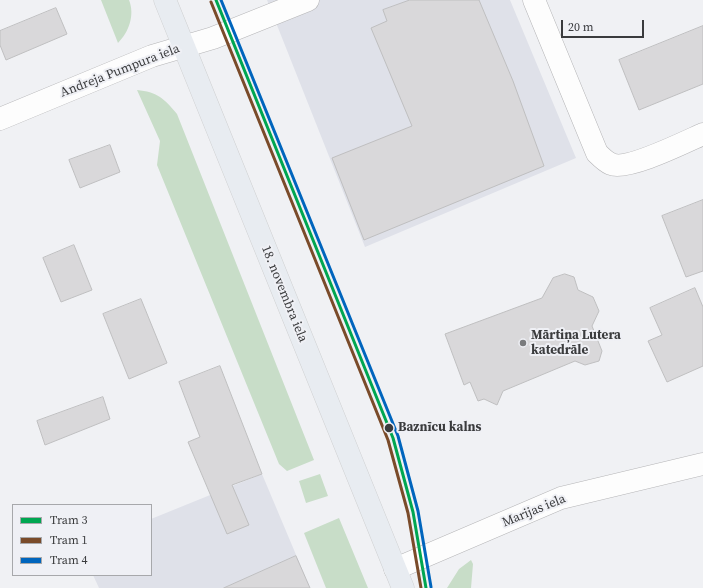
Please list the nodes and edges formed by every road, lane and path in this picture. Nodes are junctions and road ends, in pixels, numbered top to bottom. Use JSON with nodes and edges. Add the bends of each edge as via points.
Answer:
{"nodes":[{"id":1,"x":165,"y":0,"type":"edge"},
{"id":2,"x":308,"y":0,"type":"edge"},
{"id":3,"x":534,"y":0,"type":"edge"},
{"id":4,"x":184,"y":46,"type":"junction"},
{"id":5,"x":0,"y":119,"type":"edge"},
{"id":6,"x":703,"y":134,"type":"edge"},
{"id":7,"x":703,"y":464,"type":"edge"},
{"id":8,"x":399,"y":578,"type":"edge"}],
"edges":[{"from":1,"to":4,"type":"main road","name":"18. novembra iela"},
{"from":2,"to":4,"type":"street","name":"Andreja Pumpura iela","via":[[218,36]]},
{"from":3,"to":6,"type":"street","via":[[597,153],[612,165],[629,165]]},
{"from":4,"to":5,"type":"street","name":"Andreja Pumpura iela","via":[[152,56]]},
{"from":4,"to":8,"type":"main road","name":"18. novembra iela"},
{"from":7,"to":8,"type":"street","name":"Marijas iela","via":[[561,498]]}]}
